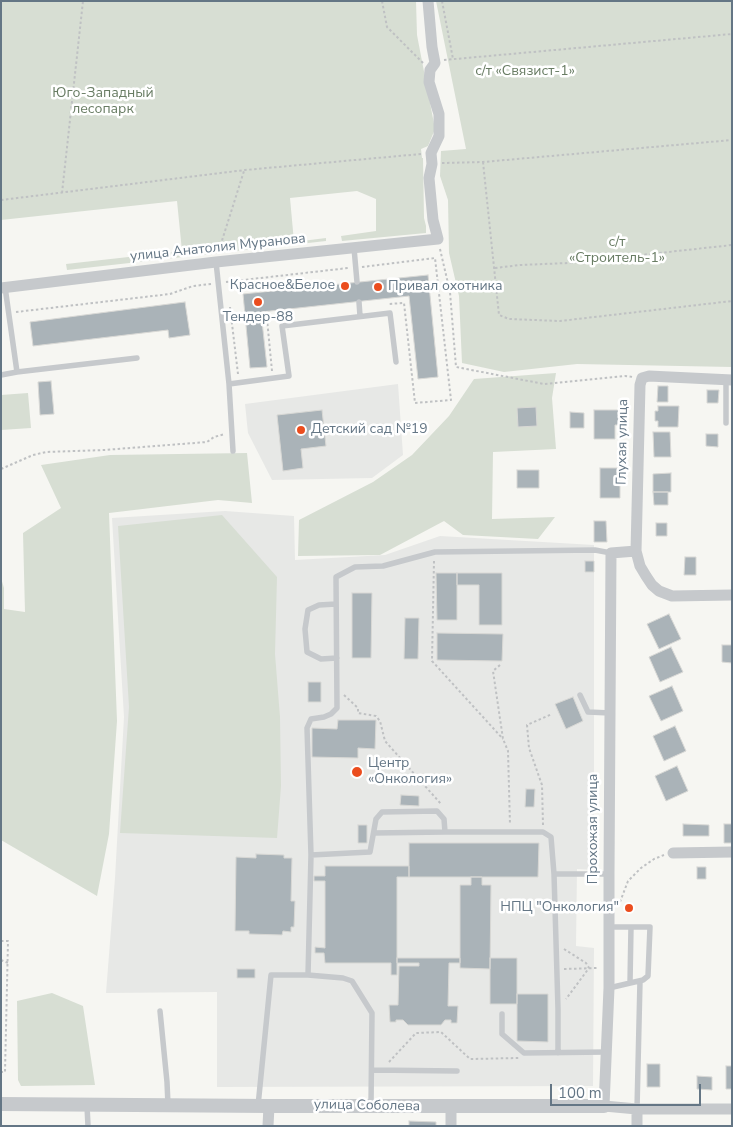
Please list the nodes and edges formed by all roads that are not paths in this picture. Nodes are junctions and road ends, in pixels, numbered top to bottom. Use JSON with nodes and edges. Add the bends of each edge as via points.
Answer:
{"nodes":[{"id":1,"x":428,"y":1,"type":"edge"},
{"id":2,"x":354,"y":248,"type":"junction"},
{"id":3,"x":216,"y":262,"type":"junction"},
{"id":4,"x":356,"y":282,"type":"dead end"},
{"id":5,"x":3,"y":288,"type":"edge"},
{"id":6,"x":359,"y":302,"type":"dead end"},
{"id":7,"x":360,"y":316,"type":"junction"},
{"id":8,"x":137,"y":358,"type":"dead end"},
{"id":9,"x":396,"y":362,"type":"dead end"},
{"id":10,"x":17,"y":372,"type":"junction"},
{"id":11,"x":1,"y":375,"type":"edge"},
{"id":12,"x":729,"y":380,"type":"edge"},
{"id":13,"x":229,"y":384,"type":"junction"},
{"id":14,"x":726,"y":424,"type":"dead end"},
{"id":15,"x":233,"y":451,"type":"dead end"},
{"id":16,"x":636,"y":551,"type":"junction"},
{"id":17,"x":612,"y":553,"type":"junction"},
{"id":18,"x":732,"y":595,"type":"edge"},
{"id":19,"x":336,"y":604,"type":"junction"},
{"id":20,"x":336,"y":658,"type":"junction"},
{"id":21,"x":580,"y":695,"type":"dead end"},
{"id":22,"x":610,"y":713,"type":"junction"},
{"id":23,"x":445,"y":832,"type":"junction"},
{"id":24,"x":374,"y":834,"type":"junction"},
{"id":25,"x":732,"y":852,"type":"edge"},
{"id":26,"x":673,"y":853,"type":"road end"},
{"id":27,"x":311,"y":855,"type":"junction"},
{"id":28,"x":554,"y":874,"type":"junction"},
{"id":29,"x":609,"y":874,"type":"junction"},
{"id":30,"x":612,"y":927,"type":"junction"},
{"id":31,"x":632,"y":927,"type":"junction"},
{"id":32,"x":308,"y":975,"type":"junction"},
{"id":33,"x":640,"y":981,"type":"junction"},
{"id":34,"x":630,"y":983,"type":"junction"},
{"id":35,"x":609,"y":988,"type":"junction"},
{"id":36,"x":160,"y":1011,"type":"dead end"},
{"id":37,"x":502,"y":1014,"type":"dead end"},
{"id":38,"x":607,"y":1052,"type":"junction"},
{"id":39,"x":558,"y":1053,"type":"junction"},
{"id":40,"x":372,"y":1070,"type":"junction"},
{"id":41,"x":457,"y":1071,"type":"dead end"},
{"id":42,"x":1,"y":1104,"type":"edge"},
{"id":43,"x":87,"y":1104,"type":"junction"},
{"id":44,"x":168,"y":1105,"type":"junction"},
{"id":45,"x":263,"y":1106,"type":"junction"},
{"id":46,"x":371,"y":1106,"type":"junction"},
{"id":47,"x":604,"y":1106,"type":"junction"},
{"id":48,"x":451,"y":1107,"type":"junction"},
{"id":49,"x":637,"y":1108,"type":"junction"},
{"id":50,"x":732,"y":1109,"type":"edge"},
{"id":51,"x":88,"y":1126,"type":"edge"},
{"id":52,"x":268,"y":1126,"type":"edge"},
{"id":53,"x":451,"y":1126,"type":"edge"},
{"id":54,"x":637,"y":1126,"type":"edge"}],
"edges":[{"from":1,"to":2,"type":"street","name":"улица Анатолия Муранова","via":[[432,66],[429,82],[439,114],[439,136],[429,178],[438,239]]},
{"from":2,"to":3,"type":"street","name":"улица Анатолия Муранова"},
{"from":2,"to":4,"type":"lane"},
{"from":3,"to":5,"type":"street","name":"улица Анатолия Муранова"},
{"from":3,"to":13,"type":"lane"},
{"from":5,"to":10,"type":"lane"},
{"from":6,"to":7,"type":"lane"},
{"from":7,"to":9,"type":"lane","via":[[390,313]]},
{"from":7,"to":13,"type":"lane","via":[[282,326],[289,376]]},
{"from":8,"to":10,"type":"lane"},
{"from":10,"to":11,"type":"lane"},
{"from":12,"to":14,"type":"lane"},
{"from":12,"to":16,"type":"street","name":"Глухая улица","via":[[642,378]]},
{"from":13,"to":15,"type":"lane"},
{"from":16,"to":17,"type":"street"},
{"from":16,"to":18,"type":"street","name":"Глухая улица","via":[[640,566],[659,591],[672,596]]},
{"from":17,"to":19,"type":"lane","via":[[595,550],[435,552],[383,566],[349,570],[336,577]]},
{"from":17,"to":22,"type":"street","name":"Прохожая улица"},
{"from":19,"to":20,"type":"lane"},
{"from":19,"to":20,"type":"lane","via":[[319,605],[308,610],[305,629],[307,652],[321,659]]},
{"from":20,"to":27,"type":"lane","via":[[336,708],[331,714],[311,720],[307,728]]},
{"from":21,"to":22,"type":"lane","via":[[588,712]]},
{"from":22,"to":29,"type":"street","name":"Прохожая улица"},
{"from":23,"to":24,"type":"lane"},
{"from":23,"to":24,"type":"lane","via":[[444,819],[437,811],[382,812],[376,820]]},
{"from":23,"to":28,"type":"lane","via":[[543,832],[551,837]]},
{"from":24,"to":27,"type":"lane","via":[[370,852]]},
{"from":25,"to":26,"type":"street"},
{"from":27,"to":32,"type":"lane"},
{"from":28,"to":29,"type":"lane"},
{"from":28,"to":39,"type":"lane"},
{"from":29,"to":30,"type":"street","name":"Прохожая улица"},
{"from":30,"to":31,"type":"lane"},
{"from":30,"to":35,"type":"street","name":"Прохожая улица"},
{"from":31,"to":33,"type":"lane","via":[[650,927],[648,976]]},
{"from":31,"to":34,"type":"lane"},
{"from":32,"to":40,"type":"lane","via":[[352,981],[372,1013]]},
{"from":32,"to":45,"type":"lane","via":[[271,975]]},
{"from":33,"to":34,"type":"lane"},
{"from":33,"to":49,"type":"lane"},
{"from":34,"to":35,"type":"lane"},
{"from":35,"to":38,"type":"street","name":"Прохожая улица"},
{"from":36,"to":44,"type":"lane"},
{"from":37,"to":39,"type":"lane","via":[[502,1034],[524,1053]]},
{"from":38,"to":39,"type":"lane"},
{"from":38,"to":47,"type":"street","name":"Прохожая улица"},
{"from":40,"to":41,"type":"lane"},
{"from":40,"to":46,"type":"lane"},
{"from":42,"to":43,"type":"street","name":"улица Соболева"},
{"from":43,"to":44,"type":"street","name":"улица Соболева"},
{"from":43,"to":51,"type":"lane"},
{"from":44,"to":45,"type":"street","name":"улица Соболева"},
{"from":45,"to":46,"type":"street","name":"улица Соболева"},
{"from":45,"to":52,"type":"street"},
{"from":46,"to":48,"type":"street","name":"улица Соболева"},
{"from":47,"to":48,"type":"street","name":"улица Соболева"},
{"from":47,"to":49,"type":"street","name":"улица Соболева"},
{"from":48,"to":53,"type":"street"},
{"from":49,"to":50,"type":"street","name":"улица Соболева"},
{"from":49,"to":54,"type":"street"}]}
